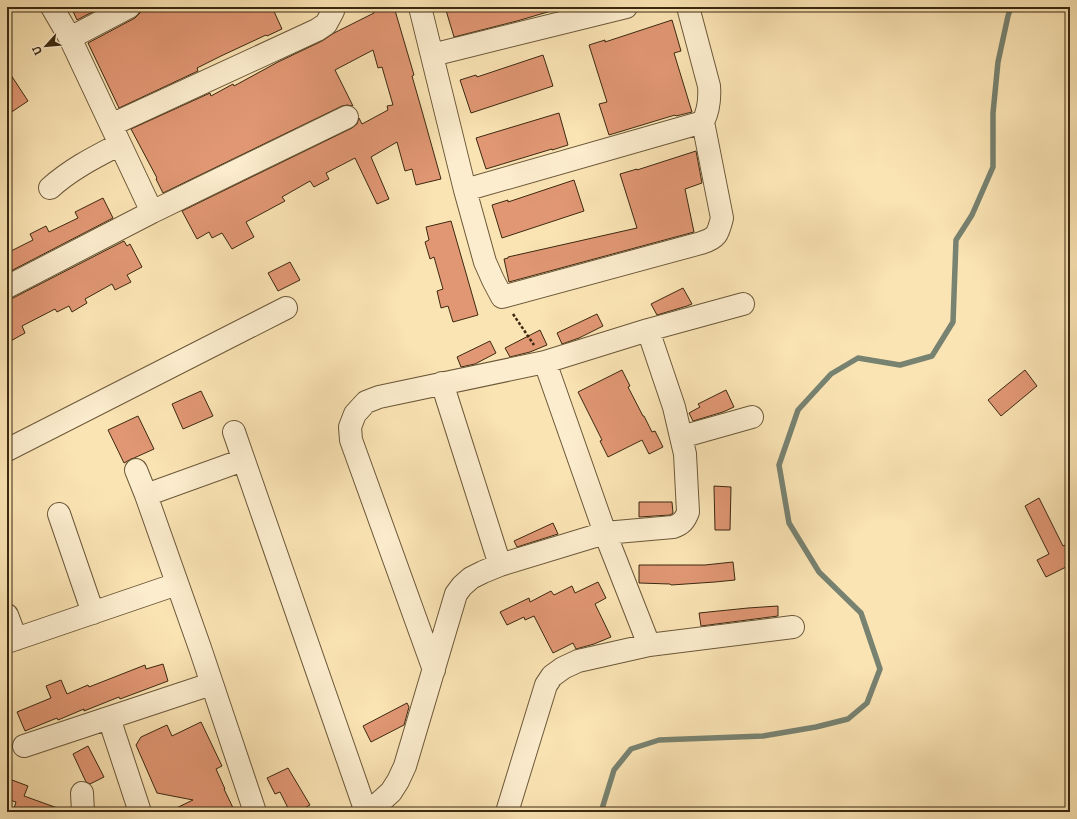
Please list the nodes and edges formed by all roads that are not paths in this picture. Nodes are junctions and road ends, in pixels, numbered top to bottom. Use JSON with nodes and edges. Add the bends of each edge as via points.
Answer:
{"nodes":[{"id":1,"x":52,"y":7,"type":"edge"},
{"id":2,"x":129,"y":7,"type":"edge"},
{"id":3,"x":331,"y":7,"type":"edge"},
{"id":4,"x":420,"y":7,"type":"edge"},
{"id":5,"x":626,"y":7,"type":"edge"},
{"id":6,"x":688,"y":7,"type":"edge"},
{"id":7,"x":70,"y":38,"type":"junction"},
{"id":8,"x":432,"y":55,"type":"junction"},
{"id":9,"x":347,"y":117,"type":"dead end"},
{"id":10,"x":703,"y":122,"type":"junction"},
{"id":11,"x":116,"y":135,"type":"junction"},
{"id":12,"x":50,"y":188,"type":"dead end"},
{"id":13,"x":465,"y":190,"type":"junction"},
{"id":14,"x":152,"y":212,"type":"junction"},
{"id":15,"x":7,"y":287,"type":"edge"},
{"id":16,"x":743,"y":304,"type":"dead end"},
{"id":17,"x":286,"y":308,"type":"dead end"},
{"id":18,"x":648,"y":330,"type":"junction"},
{"id":19,"x":545,"y":362,"type":"junction"},
{"id":20,"x":442,"y":384,"type":"junction"},
{"id":21,"x":752,"y":417,"type":"dead end"},
{"id":22,"x":234,"y":432,"type":"dead end"},
{"id":23,"x":681,"y":437,"type":"junction"},
{"id":24,"x":7,"y":450,"type":"edge"},
{"id":25,"x":243,"y":460,"type":"junction"},
{"id":26,"x":136,"y":470,"type":"dead end"},
{"id":27,"x":146,"y":495,"type":"junction"},
{"id":28,"x":59,"y":514,"type":"dead end"},
{"id":29,"x":605,"y":534,"type":"junction"},
{"id":30,"x":500,"y":565,"type":"junction"},
{"id":31,"x":177,"y":584,"type":"junction"},
{"id":32,"x":93,"y":613,"type":"junction"},
{"id":33,"x":7,"y":615,"type":"edge"},
{"id":34,"x":793,"y":627,"type":"dead end"},
{"id":35,"x":11,"y":641,"type":"edge"},
{"id":36,"x":650,"y":645,"type":"junction"},
{"id":37,"x":434,"y":670,"type":"junction"},
{"id":38,"x":212,"y":684,"type":"junction"},
{"id":39,"x":109,"y":718,"type":"junction"},
{"id":40,"x":24,"y":746,"type":"dead end"},
{"id":41,"x":140,"y":812,"type":"edge"},
{"id":42,"x":255,"y":812,"type":"edge"},
{"id":43,"x":368,"y":812,"type":"edge"},
{"id":44,"x":507,"y":812,"type":"edge"}],
"edges":[{"from":1,"to":7,"type":"street"},
{"from":2,"to":7,"type":"street"},
{"from":3,"to":11,"type":"street","via":[[333,11],[326,24],[317,30]]},
{"from":4,"to":8,"type":"street"},
{"from":5,"to":8,"type":"street"},
{"from":6,"to":10,"type":"street","via":[[709,86],[709,106]]},
{"from":7,"to":11,"type":"street"},
{"from":8,"to":13,"type":"street"},
{"from":9,"to":14,"type":"street"},
{"from":10,"to":13,"type":"street"},
{"from":10,"to":13,"type":"street","via":[[722,218],[713,239],[701,243],[502,297],[485,262]]},
{"from":11,"to":12,"type":"street"},
{"from":11,"to":14,"type":"street"},
{"from":14,"to":15,"type":"street"},
{"from":16,"to":18,"type":"street"},
{"from":17,"to":24,"type":"street"},
{"from":18,"to":19,"type":"street"},
{"from":18,"to":23,"type":"street","via":[[674,407]]},
{"from":19,"to":20,"type":"street"},
{"from":19,"to":29,"type":"street"},
{"from":20,"to":30,"type":"street"},
{"from":20,"to":37,"type":"street","via":[[380,396],[366,402],[355,414],[350,427],[351,440]]},
{"from":21,"to":23,"type":"street"},
{"from":22,"to":25,"type":"street"},
{"from":23,"to":29,"type":"street","via":[[685,454],[688,512],[685,519],[673,527]]},
{"from":25,"to":27,"type":"street"},
{"from":25,"to":43,"type":"street"},
{"from":26,"to":27,"type":"street"},
{"from":27,"to":31,"type":"street"},
{"from":28,"to":32,"type":"street"},
{"from":29,"to":30,"type":"street"},
{"from":29,"to":36,"type":"street"},
{"from":30,"to":37,"type":"street","via":[[471,578],[456,594]]},
{"from":31,"to":32,"type":"street"},
{"from":31,"to":38,"type":"street"},
{"from":32,"to":35,"type":"street"},
{"from":33,"to":35,"type":"street"},
{"from":34,"to":36,"type":"street"},
{"from":36,"to":44,"type":"street","via":[[578,661],[552,676],[546,685]]},
{"from":37,"to":43,"type":"street","via":[[403,771],[391,792]]},
{"from":38,"to":39,"type":"street"},
{"from":38,"to":42,"type":"street"},
{"from":39,"to":40,"type":"street"},
{"from":39,"to":41,"type":"street"}]}
